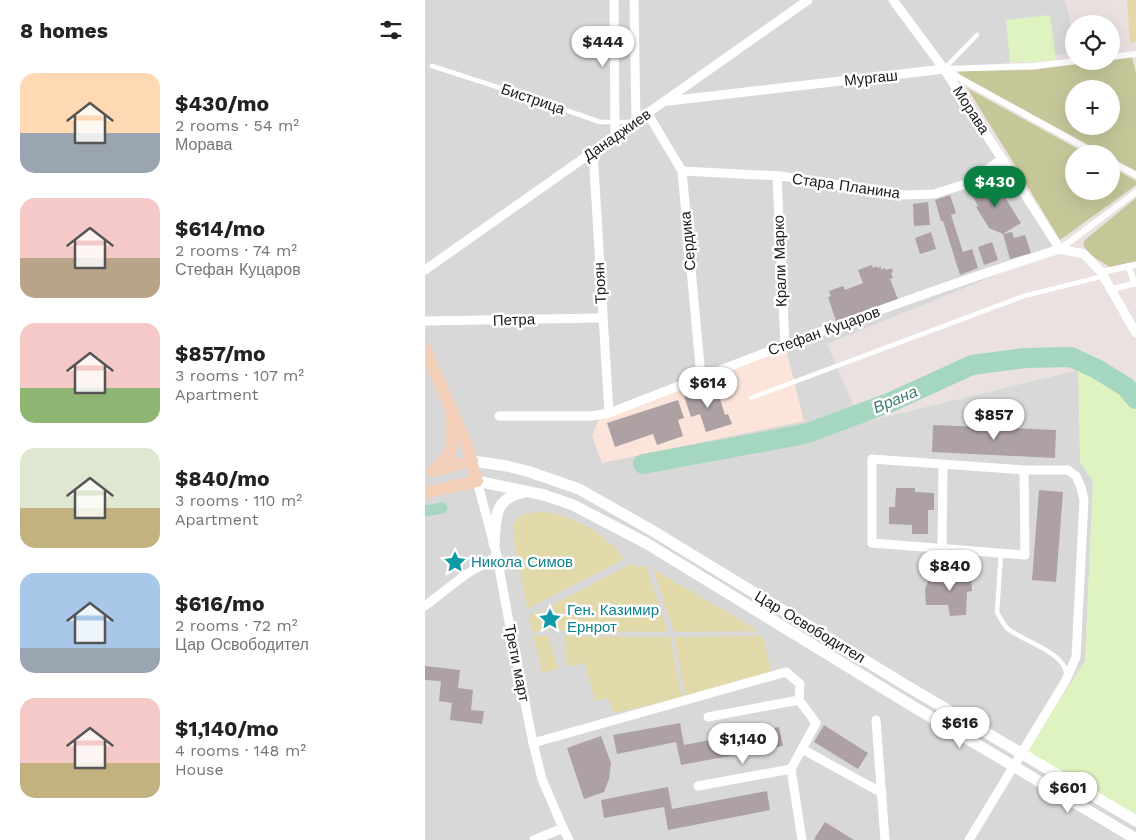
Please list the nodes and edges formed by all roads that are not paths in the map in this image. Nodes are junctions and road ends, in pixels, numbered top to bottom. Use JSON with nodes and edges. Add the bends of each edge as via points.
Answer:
{"nodes":[{"id":1,"x":614,"y":0,"type":"edge"},
{"id":2,"x":634,"y":0,"type":"edge"},
{"id":3,"x":808,"y":0,"type":"edge"},
{"id":4,"x":893,"y":0,"type":"edge"},
{"id":5,"x":977,"y":34,"type":"dead end"},
{"id":6,"x":1136,"y":54,"type":"edge"},
{"id":7,"x":1120,"y":56,"type":"edge"},
{"id":8,"x":1065,"y":62,"type":"edge"},
{"id":9,"x":432,"y":66,"type":"dead end"},
{"id":10,"x":944,"y":69,"type":"junction"},
{"id":11,"x":666,"y":101,"type":"junction"},
{"id":12,"x":648,"y":114,"type":"junction"},
{"id":13,"x":615,"y":122,"type":"junction"},
{"id":14,"x":636,"y":122,"type":"junction"},
{"id":15,"x":615,"y":137,"type":"junction"},
{"id":16,"x":1081,"y":145,"type":"edge"},
{"id":17,"x":593,"y":152,"type":"junction"},
{"id":18,"x":1002,"y":159,"type":"junction"},
{"id":19,"x":1120,"y":167,"type":"edge"},
{"id":20,"x":682,"y":171,"type":"junction"},
{"id":21,"x":1136,"y":175,"type":"edge"},
{"id":22,"x":777,"y":176,"type":"junction"},
{"id":23,"x":1136,"y":192,"type":"edge"},
{"id":24,"x":1060,"y":249,"type":"junction"},
{"id":25,"x":1136,"y":264,"type":"edge"},
{"id":26,"x":1128,"y":266,"type":"junction"},
{"id":27,"x":425,"y":270,"type":"edge"},
{"id":28,"x":1102,"y":274,"type":"junction"},
{"id":29,"x":1135,"y":284,"type":"edge"},
{"id":30,"x":1110,"y":290,"type":"junction"},
{"id":31,"x":602,"y":318,"type":"junction"},
{"id":32,"x":425,"y":321,"type":"edge"},
{"id":33,"x":1136,"y":333,"type":"edge"},
{"id":34,"x":785,"y":345,"type":"junction"},
{"id":35,"x":425,"y":349,"type":"edge"},
{"id":36,"x":701,"y":378,"type":"junction"},
{"id":37,"x":751,"y":398,"type":"dead end"},
{"id":38,"x":451,"y":409,"type":"junction"},
{"id":39,"x":609,"y":413,"type":"junction"},
{"id":40,"x":499,"y":416,"type":"dead end"},
{"id":41,"x":472,"y":461,"type":"junction"},
{"id":42,"x":943,"y":465,"type":"junction"},
{"id":43,"x":1024,"y":470,"type":"junction"},
{"id":44,"x":429,"y":472,"type":"edge"},
{"id":45,"x":477,"y":482,"type":"junction"},
{"id":46,"x":526,"y":492,"type":"junction"},
{"id":47,"x":425,"y":493,"type":"edge"},
{"id":48,"x":495,"y":544,"type":"junction"},
{"id":49,"x":942,"y":549,"type":"junction"},
{"id":50,"x":1001,"y":553,"type":"junction"},
{"id":51,"x":497,"y":556,"type":"junction"},
{"id":52,"x":425,"y":606,"type":"edge"},
{"id":53,"x":1066,"y":680,"type":"junction"},
{"id":54,"x":799,"y":700,"type":"junction"},
{"id":55,"x":708,"y":717,"type":"dead end"},
{"id":56,"x":876,"y":720,"type":"dead end"},
{"id":57,"x":533,"y":743,"type":"junction"},
{"id":58,"x":802,"y":749,"type":"junction"},
{"id":59,"x":1021,"y":754,"type":"junction"},
{"id":60,"x":1014,"y":766,"type":"junction"},
{"id":61,"x":791,"y":769,"type":"junction"},
{"id":62,"x":697,"y":786,"type":"dead end"},
{"id":63,"x":882,"y":793,"type":"junction"},
{"id":64,"x":1136,"y":821,"type":"edge"},
{"id":65,"x":563,"y":828,"type":"junction"},
{"id":66,"x":1136,"y":839,"type":"edge"},
{"id":67,"x":534,"y":840,"type":"edge"},
{"id":68,"x":569,"y":840,"type":"edge"},
{"id":69,"x":802,"y":840,"type":"edge"},
{"id":70,"x":885,"y":840,"type":"edge"},
{"id":71,"x":969,"y":840,"type":"edge"}],
"edges":[{"from":1,"to":13,"type":"street"},
{"from":2,"to":14,"type":"street"},
{"from":3,"to":11,"type":"street","name":"Данаджиев"},
{"from":4,"to":10,"type":"street","name":"Морава"},
{"from":5,"to":10,"type":"lane"},
{"from":6,"to":7,"type":"street"},
{"from":8,"to":10,"type":"street","name":"Мургаш"},
{"from":9,"to":13,"type":"lane","name":"Бистрица","via":[[600,122]]},
{"from":10,"to":11,"type":"street","name":"Мургаш"},
{"from":10,"to":16,"type":"street"},
{"from":10,"to":18,"type":"street","name":"Морава"},
{"from":11,"to":12,"type":"street","name":"Данаджиев"},
{"from":12,"to":14,"type":"street","name":"Данаджиев"},
{"from":12,"to":20,"type":"street","name":"Сердика"},
{"from":13,"to":14,"type":"lane","name":"Бистрица"},
{"from":13,"to":15,"type":"street"},
{"from":14,"to":15,"type":"street","name":"Данаджиев"},
{"from":15,"to":17,"type":"street","name":"Данаджиев"},
{"from":17,"to":27,"type":"street","name":"Данаджиев"},
{"from":17,"to":31,"type":"street","name":"Троян"},
{"from":18,"to":22,"type":"street","name":"Стара Планина","via":[[969,182],[934,194],[904,195]]},
{"from":18,"to":24,"type":"street","name":"Морава"},
{"from":19,"to":21,"type":"street"},
{"from":20,"to":22,"type":"street","name":"Стара Планина"},
{"from":20,"to":36,"type":"street","name":"Сердика"},
{"from":22,"to":34,"type":"street","name":"Крали Марко"},
{"from":23,"to":24,"type":"street"},
{"from":24,"to":28,"type":"street","via":[[1084,254]]},
{"from":24,"to":34,"type":"street","name":"Стефан Куцаров"},
{"from":25,"to":26,"type":"street"},
{"from":26,"to":28,"type":"street"},
{"from":26,"to":29,"type":"street"},
{"from":28,"to":30,"type":"street"},
{"from":28,"to":37,"type":"lane","via":[[1024,296]]},
{"from":29,"to":30,"type":"street"},
{"from":30,"to":33,"type":"street"},
{"from":31,"to":32,"type":"street","name":"Петра"},
{"from":31,"to":39,"type":"street","name":"Троян"},
{"from":34,"to":36,"type":"street","name":"Стефан Куцаров"},
{"from":35,"to":38,"type":"main road"},
{"from":36,"to":39,"type":"street","name":"Стефан Куцаров"},
{"from":38,"to":41,"type":"main road"},
{"from":38,"to":44,"type":"main road","via":[[449,455]]},
{"from":39,"to":40,"type":"street","name":"Стефан Куцаров","via":[[591,416]]},
{"from":41,"to":44,"type":"main road"},
{"from":41,"to":45,"type":"main road"},
{"from":41,"to":59,"type":"street","name":"Цар Освободител","via":[[527,471],[579,489]]},
{"from":42,"to":43,"type":"street"},
{"from":42,"to":49,"type":"street"},
{"from":42,"to":49,"type":"street","via":[[872,459],[872,543]]},
{"from":43,"to":50,"type":"street","via":[[1025,555]]},
{"from":43,"to":53,"type":"street","via":[[1068,470],[1076,476],[1084,500],[1076,657]]},
{"from":45,"to":46,"type":"street","name":"Цар Освободител"},
{"from":45,"to":47,"type":"main road"},
{"from":45,"to":48,"type":"street","name":"Трети март"},
{"from":46,"to":48,"type":"street","via":[[509,497],[499,508]]},
{"from":46,"to":60,"type":"street","name":"Цар Освободител","via":[[573,505],[646,543]]},
{"from":48,"to":51,"type":"street","name":"Трети март"},
{"from":49,"to":50,"type":"street"},
{"from":50,"to":53,"type":"lane","via":[[997,612],[1001,620],[1008,629],[1057,657],[1064,664]]},
{"from":51,"to":52,"type":"street","via":[[465,575]]},
{"from":51,"to":57,"type":"street","name":"Трети март"},
{"from":53,"to":59,"type":"street"},
{"from":54,"to":55,"type":"street"},
{"from":54,"to":57,"type":"street","via":[[800,684],[786,672]]},
{"from":54,"to":58,"type":"street","via":[[816,723]]},
{"from":56,"to":63,"type":"street"},
{"from":57,"to":65,"type":"street","name":"Трети март","via":[[542,779]]},
{"from":58,"to":61,"type":"street"},
{"from":58,"to":63,"type":"street"},
{"from":59,"to":60,"type":"street"},
{"from":59,"to":64,"type":"street","name":"Цар Освободител"},
{"from":60,"to":66,"type":"street","name":"Цар Освободител"},
{"from":60,"to":71,"type":"street"},
{"from":61,"to":62,"type":"street"},
{"from":61,"to":69,"type":"street"},
{"from":63,"to":70,"type":"street"},
{"from":65,"to":67,"type":"street"},
{"from":65,"to":68,"type":"street","name":"Трети март"}]}
